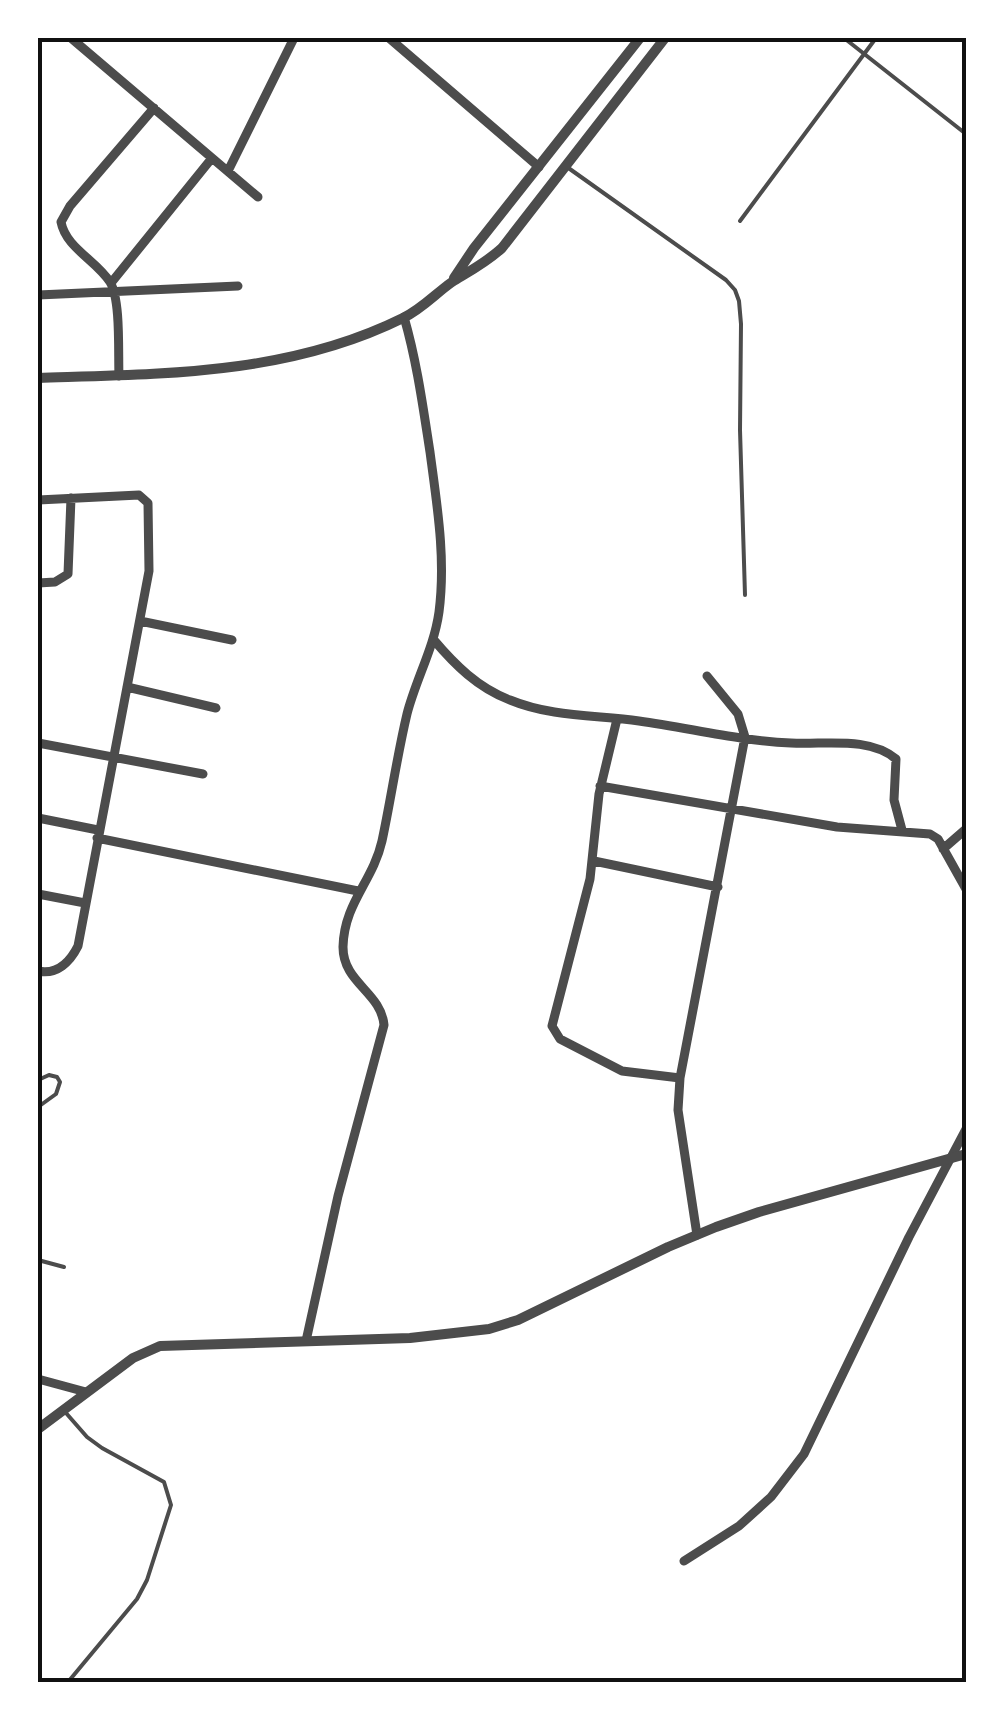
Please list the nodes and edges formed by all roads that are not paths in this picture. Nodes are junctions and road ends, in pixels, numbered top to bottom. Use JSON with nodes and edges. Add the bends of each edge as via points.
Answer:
{"nodes":[{"id":1,"x":71,"y":38,"type":"edge"},
{"id":2,"x":294,"y":38,"type":"edge"},
{"id":3,"x":389,"y":38,"type":"edge"},
{"id":4,"x":640,"y":38,"type":"edge"},
{"id":5,"x":665,"y":38,"type":"edge"},
{"id":6,"x":844,"y":38,"type":"edge"},
{"id":7,"x":876,"y":38,"type":"edge"},
{"id":8,"x":865,"y":52,"type":"junction"},
{"id":9,"x":154,"y":108,"type":"junction"},
{"id":10,"x":966,"y":134,"type":"edge"},
{"id":11,"x":212,"y":158,"type":"junction"},
{"id":12,"x":539,"y":166,"type":"junction"},
{"id":13,"x":566,"y":167,"type":"junction"},
{"id":14,"x":228,"y":171,"type":"junction"},
{"id":15,"x":258,"y":197,"type":"dead end"},
{"id":16,"x":740,"y":221,"type":"dead end"},
{"id":17,"x":451,"y":283,"type":"junction"},
{"id":18,"x":238,"y":286,"type":"dead end"},
{"id":19,"x":112,"y":287,"type":"junction"},
{"id":20,"x":38,"y":294,"type":"edge"},
{"id":21,"x":404,"y":317,"type":"junction"},
{"id":22,"x":119,"y":376,"type":"junction"},
{"id":23,"x":38,"y":378,"type":"edge"},
{"id":24,"x":71,"y":498,"type":"junction"},
{"id":25,"x":38,"y":500,"type":"edge"},
{"id":26,"x":38,"y":583,"type":"edge"},
{"id":27,"x":745,"y":594,"type":"dead end"},
{"id":28,"x":140,"y":621,"type":"junction"},
{"id":29,"x":433,"y":639,"type":"junction"},
{"id":30,"x":232,"y":640,"type":"dead end"},
{"id":31,"x":706,"y":676,"type":"dead end"},
{"id":32,"x":127,"y":687,"type":"junction"},
{"id":33,"x":216,"y":708,"type":"dead end"},
{"id":34,"x":617,"y":718,"type":"junction"},
{"id":35,"x":745,"y":738,"type":"junction"},
{"id":36,"x":38,"y":744,"type":"edge"},
{"id":37,"x":112,"y":759,"type":"junction"},
{"id":38,"x":203,"y":774,"type":"dead end"},
{"id":39,"x":600,"y":786,"type":"junction"},
{"id":40,"x":733,"y":810,"type":"junction"},
{"id":41,"x":38,"y":818,"type":"edge"},
{"id":42,"x":966,"y":829,"type":"edge"},
{"id":43,"x":902,"y":830,"type":"junction"},
{"id":44,"x":98,"y":834,"type":"junction"},
{"id":45,"x":944,"y":849,"type":"junction"},
{"id":46,"x":594,"y":861,"type":"junction"},
{"id":47,"x":718,"y":887,"type":"junction"},
{"id":48,"x":966,"y":889,"type":"edge"},
{"id":49,"x":358,"y":891,"type":"junction"},
{"id":50,"x":38,"y":894,"type":"edge"},
{"id":51,"x":85,"y":904,"type":"junction"},
{"id":52,"x":38,"y":971,"type":"edge"},
{"id":53,"x":680,"y":1078,"type":"junction"},
{"id":54,"x":38,"y":1080,"type":"edge"},
{"id":55,"x":38,"y":1107,"type":"edge"},
{"id":56,"x":966,"y":1129,"type":"edge"},
{"id":57,"x":966,"y":1154,"type":"edge"},
{"id":58,"x":950,"y":1159,"type":"junction"},
{"id":59,"x":697,"y":1235,"type":"junction"},
{"id":60,"x":38,"y":1260,"type":"edge"},
{"id":61,"x":64,"y":1266,"type":"dead end"},
{"id":62,"x":306,"y":1341,"type":"junction"},
{"id":63,"x":38,"y":1379,"type":"edge"},
{"id":64,"x":86,"y":1392,"type":"junction"},
{"id":65,"x":64,"y":1409,"type":"junction"},
{"id":66,"x":38,"y":1429,"type":"edge"},
{"id":67,"x":684,"y":1562,"type":"dead end"},
{"id":68,"x":68,"y":1682,"type":"edge"}],
"edges":[{"from":1,"to":9,"type":"street"},
{"from":2,"to":14,"type":"street"},
{"from":3,"to":12,"type":"street"},
{"from":4,"to":12,"type":"street"},
{"from":5,"to":13,"type":"street"},
{"from":6,"to":8,"type":"lane"},
{"from":7,"to":8,"type":"lane"},
{"from":8,"to":10,"type":"lane"},
{"from":8,"to":16,"type":"lane"},
{"from":9,"to":11,"type":"street"},
{"from":9,"to":19,"type":"street","via":[[61,222]]},
{"from":11,"to":14,"type":"street"},
{"from":11,"to":19,"type":"street"},
{"from":12,"to":17,"type":"street"},
{"from":13,"to":17,"type":"street","via":[[502,248]]},
{"from":13,"to":27,"type":"lane","via":[[735,290]]},
{"from":14,"to":15,"type":"street"},
{"from":17,"to":21,"type":"street"},
{"from":18,"to":19,"type":"street"},
{"from":19,"to":20,"type":"street"},
{"from":19,"to":22,"type":"street"},
{"from":21,"to":22,"type":"street","via":[[275,362]]},
{"from":21,"to":29,"type":"street","via":[[439,511]]},
{"from":22,"to":23,"type":"street"},
{"from":24,"to":25,"type":"street"},
{"from":24,"to":26,"type":"street","via":[[68,574]]},
{"from":24,"to":28,"type":"street","via":[[139,494],[148,503],[150,555]]},
{"from":28,"to":30,"type":"street"},
{"from":28,"to":32,"type":"street"},
{"from":29,"to":34,"type":"street","via":[[468,676],[511,700]]},
{"from":29,"to":49,"type":"street","via":[[407,714],[378,859]]},
{"from":31,"to":35,"type":"street","via":[[738,714]]},
{"from":32,"to":33,"type":"street"},
{"from":32,"to":37,"type":"street"},
{"from":34,"to":35,"type":"street"},
{"from":34,"to":39,"type":"street"},
{"from":35,"to":40,"type":"street"},
{"from":35,"to":43,"type":"street","via":[[842,743],[892,754]]},
{"from":36,"to":37,"type":"street"},
{"from":37,"to":38,"type":"street"},
{"from":37,"to":44,"type":"street"},
{"from":39,"to":40,"type":"street"},
{"from":39,"to":46,"type":"street"},
{"from":40,"to":43,"type":"street"},
{"from":40,"to":47,"type":"street"},
{"from":41,"to":44,"type":"street"},
{"from":42,"to":45,"type":"street"},
{"from":43,"to":45,"type":"street","via":[[930,834]]},
{"from":44,"to":49,"type":"street"},
{"from":44,"to":51,"type":"street"},
{"from":45,"to":48,"type":"street"},
{"from":46,"to":47,"type":"street"},
{"from":46,"to":53,"type":"street","via":[[552,1014],[554,1034],[622,1071]]},
{"from":47,"to":53,"type":"street"},
{"from":49,"to":62,"type":"street","via":[[344,938],[346,966],[376,1001],[384,1025]]},
{"from":50,"to":51,"type":"street"},
{"from":51,"to":52,"type":"street","via":[[72,958]]},
{"from":53,"to":59,"type":"street","via":[[678,1110]]},
{"from":54,"to":55,"type":"lane","via":[[49,1075],[60,1082]]},
{"from":56,"to":58,"type":"street"},
{"from":57,"to":58,"type":"street"},
{"from":58,"to":59,"type":"street"},
{"from":58,"to":67,"type":"street","via":[[804,1454],[739,1526]]},
{"from":59,"to":62,"type":"street","via":[[489,1330]]},
{"from":60,"to":61,"type":"lane"},
{"from":62,"to":64,"type":"street","via":[[160,1346]]},
{"from":63,"to":64,"type":"street"},
{"from":64,"to":65,"type":"street"},
{"from":65,"to":66,"type":"street"},
{"from":65,"to":68,"type":"lane","via":[[87,1438],[164,1482],[171,1506],[137,1599]]}]}
